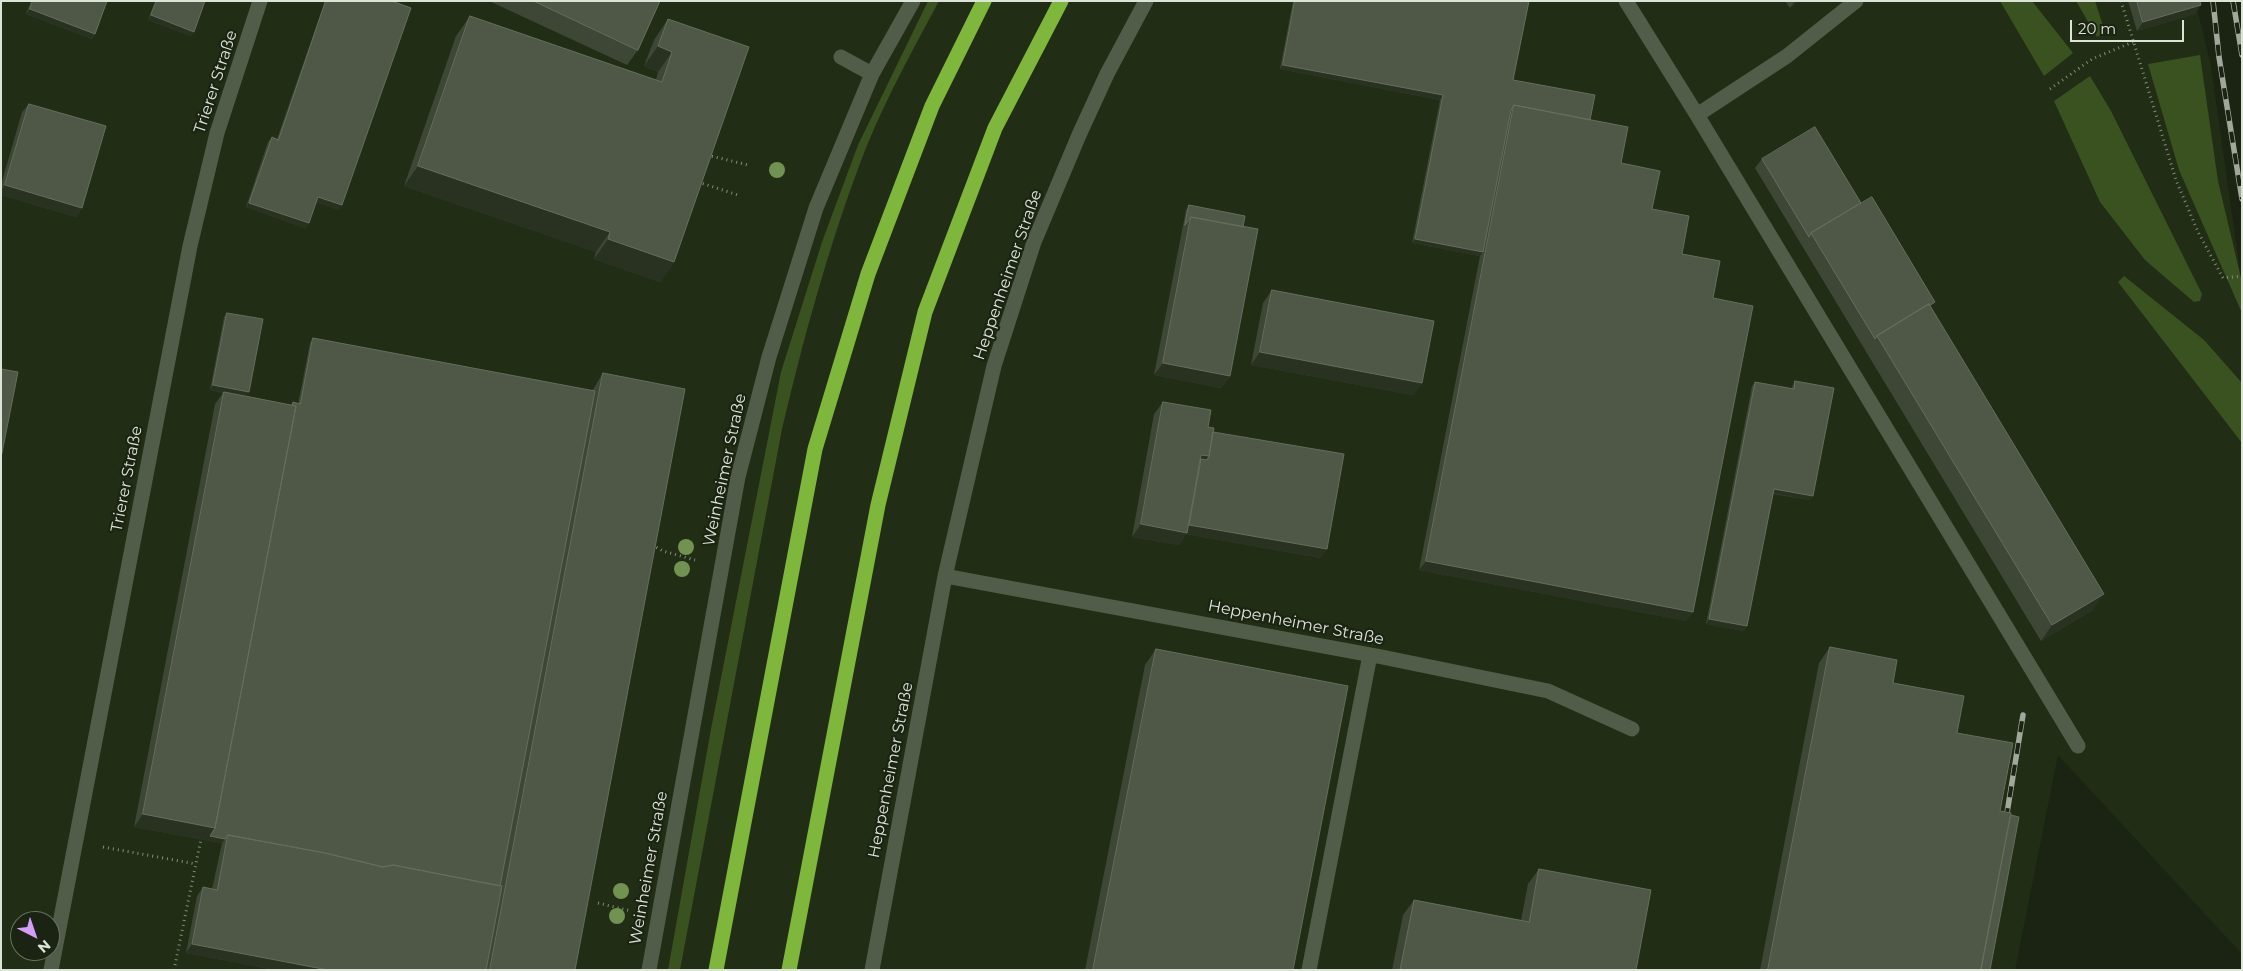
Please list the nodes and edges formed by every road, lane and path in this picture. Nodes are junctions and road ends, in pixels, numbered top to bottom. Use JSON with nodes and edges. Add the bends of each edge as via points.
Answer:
{"nodes":[{"id":1,"x":260,"y":1,"type":"edge"},
{"id":2,"x":913,"y":1,"type":"edge"},
{"id":3,"x":984,"y":1,"type":"edge"},
{"id":4,"x":1061,"y":1,"type":"edge"},
{"id":5,"x":1146,"y":1,"type":"edge"},
{"id":6,"x":1626,"y":1,"type":"edge"},
{"id":7,"x":1856,"y":1,"type":"edge"},
{"id":8,"x":2121,"y":1,"type":"edge"},
{"id":9,"x":2133,"y":42,"type":"junction"},
{"id":10,"x":840,"y":57,"type":"dead end"},
{"id":11,"x":872,"y":74,"type":"junction"},
{"id":12,"x":2050,"y":89,"type":"dead end"},
{"id":13,"x":1697,"y":115,"type":"junction"},
{"id":14,"x":705,"y":154,"type":"edge"},
{"id":15,"x":748,"y":166,"type":"dead end"},
{"id":16,"x":695,"y":181,"type":"edge"},
{"id":17,"x":738,"y":195,"type":"dead end"},
{"id":18,"x":2242,"y":276,"type":"edge"},
{"id":19,"x":648,"y":543,"type":"edge"},
{"id":20,"x":698,"y":561,"type":"dead end"},
{"id":21,"x":945,"y":576,"type":"junction"},
{"id":22,"x":1370,"y":655,"type":"junction"},
{"id":23,"x":1632,"y":729,"type":"dead end"},
{"id":24,"x":2078,"y":746,"type":"dead end"},
{"id":25,"x":201,"y":839,"type":"edge"},
{"id":26,"x":98,"y":846,"type":"dead end"},
{"id":27,"x":196,"y":864,"type":"junction"},
{"id":28,"x":598,"y":903,"type":"dead end"},
{"id":29,"x":633,"y":911,"type":"dead end"},
{"id":30,"x":51,"y":970,"type":"edge"},
{"id":31,"x":174,"y":970,"type":"edge"},
{"id":32,"x":649,"y":970,"type":"edge"},
{"id":33,"x":716,"y":970,"type":"edge"},
{"id":34,"x":789,"y":970,"type":"edge"},
{"id":35,"x":872,"y":970,"type":"edge"},
{"id":36,"x":1309,"y":970,"type":"edge"}],
"edges":[{"from":1,"to":30,"type":"street","name":"Trierer Straße","via":[[217,133],[190,246]]},
{"from":2,"to":11,"type":"street","name":"Weinheimer Straße"},
{"from":3,"to":33,"type":"highway","via":[[932,106],[868,274],[815,449]]},
{"from":4,"to":34,"type":"highway","via":[[995,128],[925,312],[878,505]]},
{"from":5,"to":21,"type":"street","name":"Heppenheimer Straße","via":[[1107,74],[1034,242],[994,366]]},
{"from":6,"to":13,"type":"street"},
{"from":7,"to":13,"type":"street","via":[[1787,56]]},
{"from":8,"to":9,"type":"path"},
{"from":9,"to":12,"type":"path","via":[[2098,56]]},
{"from":9,"to":18,"type":"path","via":[[2176,180],[2198,232],[2223,278]]},
{"from":10,"to":11,"type":"street"},
{"from":11,"to":32,"type":"street","name":"Weinheimer Straße","via":[[816,208],[769,357],[738,476]]},
{"from":13,"to":24,"type":"street"},
{"from":14,"to":15,"type":"path"},
{"from":16,"to":17,"type":"path"},
{"from":19,"to":20,"type":"path"},
{"from":21,"to":22,"type":"street","name":"Heppenheimer Straße"},
{"from":21,"to":35,"type":"street","name":"Heppenheimer Straße"},
{"from":22,"to":23,"type":"street","name":"Heppenheimer Straße","via":[[1548,691]]},
{"from":22,"to":36,"type":"street"},
{"from":25,"to":27,"type":"path"},
{"from":26,"to":27,"type":"path"},
{"from":27,"to":31,"type":"path"},
{"from":28,"to":29,"type":"path"}]}
